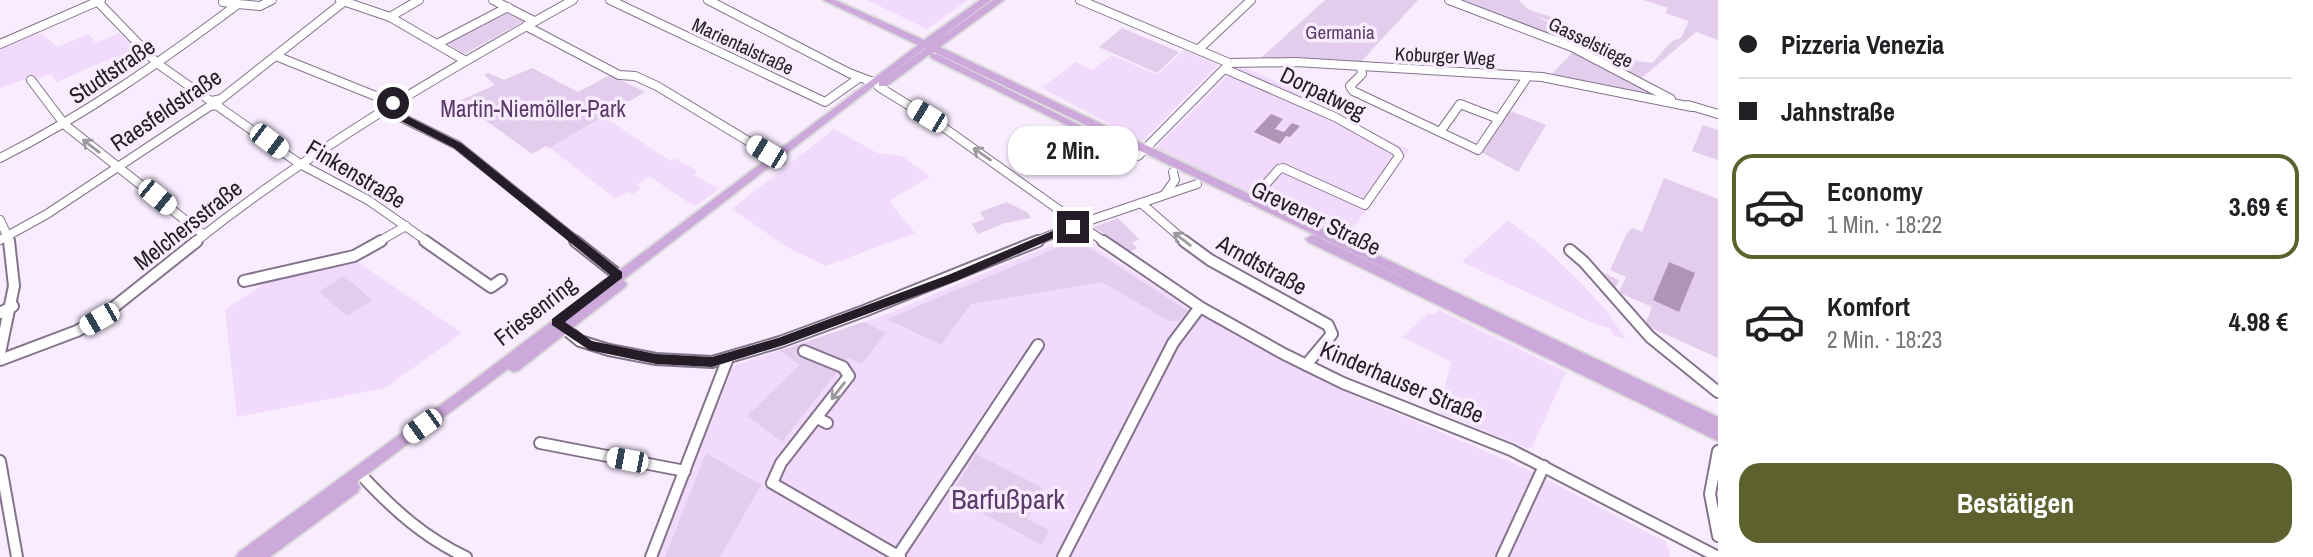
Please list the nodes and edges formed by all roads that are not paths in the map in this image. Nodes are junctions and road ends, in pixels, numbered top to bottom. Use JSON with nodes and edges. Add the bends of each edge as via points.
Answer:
{"nodes":[{"id":1,"x":211,"y":0,"type":"edge"},
{"id":2,"x":272,"y":0,"type":"edge"},
{"id":3,"x":343,"y":0,"type":"edge"},
{"id":4,"x":419,"y":0,"type":"edge"},
{"id":5,"x":493,"y":0,"type":"edge"},
{"id":6,"x":573,"y":0,"type":"edge"},
{"id":7,"x":610,"y":0,"type":"edge"},
{"id":8,"x":708,"y":0,"type":"edge"},
{"id":9,"x":828,"y":0,"type":"edge"},
{"id":10,"x":986,"y":0,"type":"edge"},
{"id":11,"x":999,"y":0,"type":"edge"},
{"id":12,"x":1080,"y":0,"type":"edge"},
{"id":13,"x":1251,"y":0,"type":"edge"},
{"id":14,"x":1449,"y":0,"type":"edge"},
{"id":15,"x":225,"y":1,"type":"edge"},
{"id":16,"x":100,"y":2,"type":"edge"},
{"id":17,"x":237,"y":4,"type":"junction"},
{"id":18,"x":508,"y":7,"type":"junction"},
{"id":19,"x":390,"y":18,"type":"junction"},
{"id":20,"x":530,"y":24,"type":"junction"},
{"id":21,"x":0,"y":44,"type":"edge"},
{"id":22,"x":438,"y":44,"type":"junction"},
{"id":23,"x":927,"y":48,"type":"junction"},
{"id":24,"x":1199,"y":49,"type":"junction"},
{"id":25,"x":276,"y":56,"type":"junction"},
{"id":26,"x":464,"y":60,"type":"junction"},
{"id":27,"x":158,"y":64,"type":"junction"},
{"id":28,"x":1227,"y":66,"type":"junction"},
{"id":29,"x":1361,"y":67,"type":"junction"},
{"id":30,"x":1528,"y":76,"type":"junction"},
{"id":31,"x":859,"y":78,"type":"junction"},
{"id":32,"x":31,"y":80,"type":"dead end"},
{"id":33,"x":876,"y":85,"type":"junction"},
{"id":34,"x":215,"y":103,"type":"junction"},
{"id":35,"x":389,"y":106,"type":"junction"},
{"id":36,"x":1692,"y":107,"type":"junction"},
{"id":37,"x":1718,"y":114,"type":"edge"},
{"id":38,"x":1499,"y":119,"type":"junction"},
{"id":39,"x":65,"y":125,"type":"junction"},
{"id":40,"x":1440,"y":132,"type":"junction"},
{"id":41,"x":1141,"y":153,"type":"junction"},
{"id":42,"x":0,"y":158,"type":"edge"},
{"id":43,"x":777,"y":159,"type":"junction"},
{"id":44,"x":300,"y":164,"type":"junction"},
{"id":45,"x":117,"y":166,"type":"junction"},
{"id":46,"x":1173,"y":172,"type":"junction"},
{"id":47,"x":1197,"y":184,"type":"junction"},
{"id":48,"x":1165,"y":194,"type":"junction"},
{"id":49,"x":1251,"y":201,"type":"junction"},
{"id":50,"x":1141,"y":202,"type":"junction"},
{"id":51,"x":0,"y":220,"type":"edge"},
{"id":52,"x":1079,"y":225,"type":"junction"},
{"id":53,"x":406,"y":226,"type":"junction"},
{"id":54,"x":204,"y":234,"type":"junction"},
{"id":55,"x":4,"y":238,"type":"edge"},
{"id":56,"x":1570,"y":250,"type":"dead end"},
{"id":57,"x":618,"y":275,"type":"junction"},
{"id":58,"x":501,"y":280,"type":"dead end"},
{"id":59,"x":244,"y":281,"type":"dead end"},
{"id":60,"x":13,"y":306,"type":"junction"},
{"id":61,"x":1200,"y":307,"type":"junction"},
{"id":62,"x":0,"y":313,"type":"edge"},
{"id":63,"x":560,"y":325,"type":"junction"},
{"id":64,"x":1038,"y":345,"type":"dead end"},
{"id":65,"x":804,"y":351,"type":"dead end"},
{"id":66,"x":0,"y":353,"type":"edge"},
{"id":67,"x":728,"y":358,"type":"junction"},
{"id":68,"x":0,"y":360,"type":"edge"},
{"id":69,"x":1306,"y":365,"type":"junction"},
{"id":70,"x":1718,"y":392,"type":"edge"},
{"id":71,"x":1718,"y":423,"type":"edge"},
{"id":72,"x":1718,"y":435,"type":"edge"},
{"id":73,"x":540,"y":443,"type":"dead end"},
{"id":74,"x":1718,"y":451,"type":"edge"},
{"id":75,"x":0,"y":461,"type":"edge"},
{"id":76,"x":1544,"y":466,"type":"junction"},
{"id":77,"x":685,"y":471,"type":"junction"},
{"id":78,"x":364,"y":478,"type":"junction"},
{"id":79,"x":1718,"y":536,"type":"edge"},
{"id":80,"x":17,"y":557,"type":"edge"},
{"id":81,"x":244,"y":557,"type":"edge"},
{"id":82,"x":258,"y":557,"type":"edge"},
{"id":83,"x":466,"y":557,"type":"edge"},
{"id":84,"x":651,"y":557,"type":"edge"},
{"id":85,"x":899,"y":557,"type":"edge"},
{"id":86,"x":1063,"y":557,"type":"edge"},
{"id":87,"x":1502,"y":557,"type":"edge"},
{"id":88,"x":1717,"y":557,"type":"edge"}],
"edges":[{"from":1,"to":15,"type":"street"},
{"from":2,"to":17,"type":"street","via":[[260,6]]},
{"from":3,"to":19,"type":"street"},
{"from":3,"to":25,"type":"street","name":"Raesfeldstraße"},
{"from":4,"to":19,"type":"street"},
{"from":5,"to":18,"type":"street"},
{"from":6,"to":20,"type":"street","name":"Melchersstraße"},
{"from":7,"to":31,"type":"street","name":"Marientalstraße","via":[[825,102]]},
{"from":8,"to":31,"type":"street","name":"Kinderhauser Straße"},
{"from":9,"to":23,"type":"main road","name":"Grevener Straße"},
{"from":10,"to":23,"type":"main road"},
{"from":11,"to":23,"type":"main road"},
{"from":12,"to":24,"type":"street","name":"Koburger Weg"},
{"from":13,"to":24,"type":"street"},
{"from":14,"to":36,"type":"street","name":"Gasselstiege","via":[[1572,47]]},
{"from":15,"to":17,"type":"street"},
{"from":16,"to":21,"type":"street"},
{"from":16,"to":27,"type":"street","name":"Finkenstraße"},
{"from":17,"to":27,"type":"street","name":"Studtstraße"},
{"from":18,"to":20,"type":"street"},
{"from":18,"to":22,"type":"street"},
{"from":19,"to":22,"type":"street"},
{"from":20,"to":26,"type":"street","name":"Melchersstraße"},
{"from":20,"to":43,"type":"street","via":[[619,75],[657,86]]},
{"from":22,"to":26,"type":"street"},
{"from":23,"to":33,"type":"main road","name":"Friesenring"},
{"from":23,"to":41,"type":"main road","name":"Grevener Straße"},
{"from":24,"to":28,"type":"street","name":"Koburger Weg"},
{"from":25,"to":34,"type":"street","name":"Raesfeldstraße"},
{"from":25,"to":35,"type":"street"},
{"from":26,"to":35,"type":"street","name":"Melchersstraße"},
{"from":27,"to":34,"type":"street","name":"Finkenstraße"},
{"from":27,"to":39,"type":"street","name":"Studtstraße"},
{"from":28,"to":29,"type":"street","name":"Koburger Weg","via":[[1296,62]]},
{"from":28,"to":41,"type":"street"},
{"from":28,"to":49,"type":"street","name":"Dorpatweg","via":[[1335,117],[1395,151],[1399,158],[1365,205],[1283,168]]},
{"from":29,"to":30,"type":"street","name":"Koburger Weg"},
{"from":29,"to":40,"type":"street","via":[[1352,90]]},
{"from":30,"to":36,"type":"street","name":"Koburger Weg"},
{"from":30,"to":38,"type":"street"},
{"from":31,"to":33,"type":"street","name":"Kinderhauser Straße"},
{"from":32,"to":39,"type":"street"},
{"from":33,"to":43,"type":"main road","name":"Friesenring"},
{"from":52,"to":33,"type":"street","name":"Kinderhauser Straße","one_way":true,"via":[[946,129]]},
{"from":34,"to":44,"type":"street","name":"Finkenstraße"},
{"from":34,"to":45,"type":"street","name":"Raesfeldstraße"},
{"from":35,"to":44,"type":"street","name":"Melchersstraße"},
{"from":35,"to":57,"type":"street","via":[[457,145]]},
{"from":36,"to":37,"type":"street","name":"Gasselstiege"},
{"from":38,"to":40,"type":"street","via":[[1460,104]]},
{"from":38,"to":40,"type":"street","via":[[1478,150]]},
{"from":39,"to":42,"type":"street","name":"Studtstraße"},
{"from":45,"to":39,"type":"street","one_way":true},
{"from":41,"to":46,"type":"main road","name":"Grevener Straße"},
{"from":41,"to":49,"type":"main road","name":"Grevener Straße"},
{"from":43,"to":57,"type":"main road","name":"Friesenring"},
{"from":43,"to":63,"type":"main road","name":"Friesenring"},
{"from":44,"to":53,"type":"street","name":"Finkenstraße"},
{"from":44,"to":54,"type":"street","name":"Melchersstraße"},
{"from":45,"to":54,"type":"street"},
{"from":45,"to":55,"type":"street","name":"Raesfeldstraße"},
{"from":46,"to":47,"type":"main road","name":"Grevener Straße"},
{"from":46,"to":48,"type":"street","via":[[1175,180]]},
{"from":47,"to":48,"type":"street"},
{"from":47,"to":72,"type":"main road","name":"Grevener Straße"},
{"from":48,"to":50,"type":"street"},
{"from":49,"to":71,"type":"main road","name":"Grevener Straße"},
{"from":50,"to":52,"type":"street"},
{"from":69,"to":50,"type":"street","name":"Arndtstraße","one_way":true,"via":[[1332,331],[1322,321],[1210,260]]},
{"from":51,"to":55,"type":"street"},
{"from":52,"to":61,"type":"street","name":"Kinderhauser Straße"},
{"from":52,"to":67,"type":"street","via":[[952,278]]},
{"from":53,"to":58,"type":"street","name":"Finkenstraße","via":[[487,290]]},
{"from":53,"to":59,"type":"street","name":"Finkenstraße","via":[[354,256]]},
{"from":54,"to":68,"type":"street","name":"Melchersstraße","via":[[99,319]]},
{"from":55,"to":60,"type":"street","via":[[14,282]]},
{"from":56,"to":70,"type":"street","via":[[1650,337]]},
{"from":57,"to":63,"type":"main road","name":"Friesenring"},
{"from":60,"to":62,"type":"street"},
{"from":60,"to":66,"type":"street"},
{"from":61,"to":69,"type":"street","name":"Kinderhauser Straße"},
{"from":61,"to":86,"type":"street","via":[[1174,344]]},
{"from":63,"to":67,"type":"street","via":[[589,345],[656,359],[703,362]]},
{"from":63,"to":78,"type":"main road","name":"Friesenring"},
{"from":63,"to":81,"type":"main road","name":"Friesenring"},
{"from":64,"to":85,"type":"street"},
{"from":65,"to":85,"type":"street","one_way":true,"via":[[842,367],[849,376],[822,421],[781,463],[772,483]]},
{"from":67,"to":77,"type":"street"},
{"from":69,"to":76,"type":"street","name":"Kinderhauser Straße"},
{"from":73,"to":77,"type":"street"},
{"from":74,"to":79,"type":"street","via":[[1709,491]]},
{"from":75,"to":80,"type":"street"},
{"from":76,"to":87,"type":"street"},
{"from":76,"to":88,"type":"street","name":"Kinderhauser Straße"},
{"from":77,"to":84,"type":"street"},
{"from":78,"to":82,"type":"main road","name":"Friesenring"},
{"from":78,"to":83,"type":"street","via":[[404,519],[440,546]]}]}
